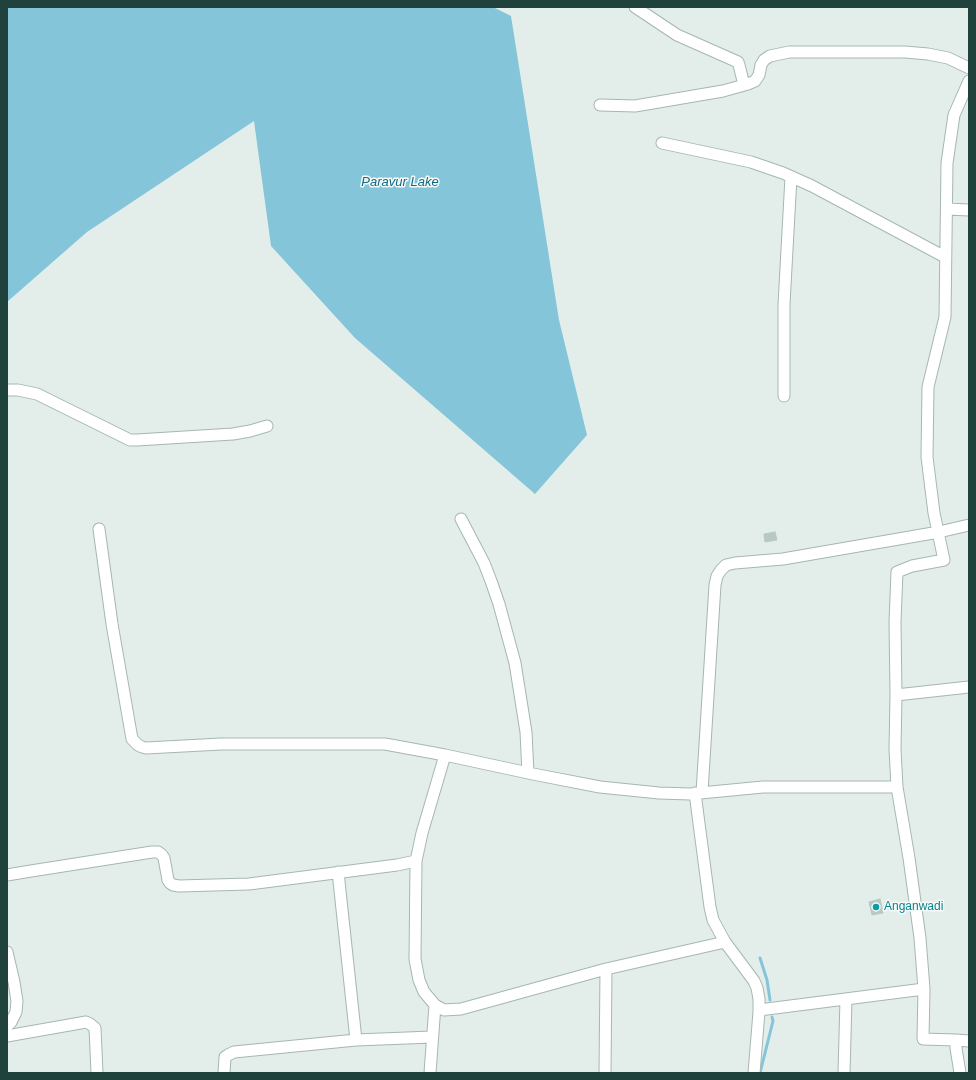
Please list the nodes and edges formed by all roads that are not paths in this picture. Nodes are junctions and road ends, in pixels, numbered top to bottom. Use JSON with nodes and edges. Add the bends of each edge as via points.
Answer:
{"nodes":[{"id":1,"x":635,"y":7,"type":"edge"},
{"id":2,"x":969,"y":68,"type":"edge"},
{"id":3,"x":969,"y":81,"type":"edge"},
{"id":4,"x":744,"y":85,"type":"junction"},
{"id":5,"x":600,"y":105,"type":"dead end"},
{"id":6,"x":662,"y":143,"type":"dead end"},
{"id":7,"x":791,"y":177,"type":"junction"},
{"id":8,"x":947,"y":209,"type":"junction"},
{"id":9,"x":969,"y":210,"type":"edge"},
{"id":10,"x":945,"y":257,"type":"junction"},
{"id":11,"x":7,"y":390,"type":"edge"},
{"id":12,"x":784,"y":396,"type":"dead end"},
{"id":13,"x":267,"y":426,"type":"dead end"},
{"id":14,"x":461,"y":519,"type":"dead end"},
{"id":15,"x":969,"y":525,"type":"edge"},
{"id":16,"x":98,"y":529,"type":"dead end"},
{"id":17,"x":939,"y":532,"type":"junction"},
{"id":18,"x":969,"y":687,"type":"edge"},
{"id":19,"x":896,"y":696,"type":"junction"},
{"id":20,"x":445,"y":755,"type":"junction"},
{"id":21,"x":528,"y":773,"type":"junction"},
{"id":22,"x":897,"y":787,"type":"junction"},
{"id":23,"x":699,"y":793,"type":"junction"},
{"id":24,"x":416,"y":861,"type":"junction"},
{"id":25,"x":338,"y":872,"type":"junction"},
{"id":26,"x":7,"y":876,"type":"edge"},
{"id":27,"x":725,"y":942,"type":"junction"},
{"id":28,"x":7,"y":952,"type":"edge"},
{"id":29,"x":606,"y":968,"type":"junction"},
{"id":30,"x":924,"y":989,"type":"junction"},
{"id":31,"x":846,"y":999,"type":"junction"},
{"id":32,"x":435,"y":1005,"type":"junction"},
{"id":33,"x":759,"y":1010,"type":"junction"},
{"id":34,"x":7,"y":1026,"type":"edge"},
{"id":35,"x":7,"y":1036,"type":"edge"},
{"id":36,"x":432,"y":1037,"type":"junction"},
{"id":37,"x":356,"y":1040,"type":"junction"},
{"id":38,"x":956,"y":1040,"type":"junction"},
{"id":39,"x":969,"y":1041,"type":"edge"},
{"id":40,"x":97,"y":1073,"type":"edge"},
{"id":41,"x":224,"y":1073,"type":"edge"},
{"id":42,"x":430,"y":1073,"type":"edge"},
{"id":43,"x":605,"y":1073,"type":"edge"},
{"id":44,"x":754,"y":1073,"type":"edge"},
{"id":45,"x":844,"y":1073,"type":"edge"},
{"id":46,"x":960,"y":1073,"type":"edge"}],
"edges":[{"from":1,"to":4,"type":"street","via":[[677,35],[738,62]]},
{"from":2,"to":4,"type":"street","via":[[948,58],[928,54],[789,52],[764,60],[755,81]]},
{"from":3,"to":8,"type":"street","via":[[954,115],[947,163]]},
{"from":4,"to":5,"type":"street","via":[[635,106]]},
{"from":6,"to":7,"type":"street","via":[[751,162]]},
{"from":7,"to":10,"type":"street"},
{"from":7,"to":12,"type":"street","via":[[784,304]]},
{"from":8,"to":9,"type":"street"},
{"from":8,"to":10,"type":"street"},
{"from":10,"to":17,"type":"street","via":[[945,318],[928,387],[927,457]]},
{"from":11,"to":13,"type":"street","via":[[37,394],[130,440],[233,434]]},
{"from":14,"to":21,"type":"street","via":[[484,563],[499,604],[515,663],[526,732]]},
{"from":15,"to":17,"type":"street"},
{"from":16,"to":20,"type":"street","via":[[132,739],[138,745],[146,748],[221,744],[385,744]]},
{"from":17,"to":19,"type":"street","via":[[944,560],[912,566],[897,572],[894,622]]},
{"from":17,"to":23,"type":"street","via":[[783,559],[735,563],[726,565],[721,570],[715,585]]},
{"from":18,"to":19,"type":"street"},
{"from":19,"to":22,"type":"street"},
{"from":20,"to":21,"type":"street"},
{"from":20,"to":24,"type":"street"},
{"from":21,"to":23,"type":"street","via":[[600,787],[659,793]]},
{"from":22,"to":23,"type":"street","via":[[763,787]]},
{"from":22,"to":30,"type":"street","via":[[920,938]]},
{"from":23,"to":27,"type":"street","via":[[710,907],[713,920]]},
{"from":24,"to":25,"type":"street"},
{"from":24,"to":32,"type":"street","via":[[415,959],[424,992]]},
{"from":25,"to":26,"type":"street","via":[[249,884],[179,886],[168,880],[162,855],[152,852]]},
{"from":25,"to":37,"type":"street"},
{"from":27,"to":29,"type":"street"},
{"from":27,"to":33,"type":"street","via":[[754,981]]},
{"from":28,"to":34,"type":"street","via":[[17,1001],[16,1012]]},
{"from":29,"to":32,"type":"street","via":[[461,1009],[444,1010]]},
{"from":29,"to":43,"type":"street"},
{"from":30,"to":31,"type":"street"},
{"from":30,"to":38,"type":"street","via":[[923,1039]]},
{"from":31,"to":33,"type":"street"},
{"from":31,"to":45,"type":"street"},
{"from":32,"to":36,"type":"street"},
{"from":33,"to":44,"type":"street"},
{"from":35,"to":40,"type":"street","via":[[86,1022],[95,1028]]},
{"from":36,"to":37,"type":"street"},
{"from":36,"to":42,"type":"street"},
{"from":37,"to":41,"type":"street","via":[[234,1052],[224,1060]]},
{"from":38,"to":39,"type":"street"},
{"from":38,"to":46,"type":"street"}]}
